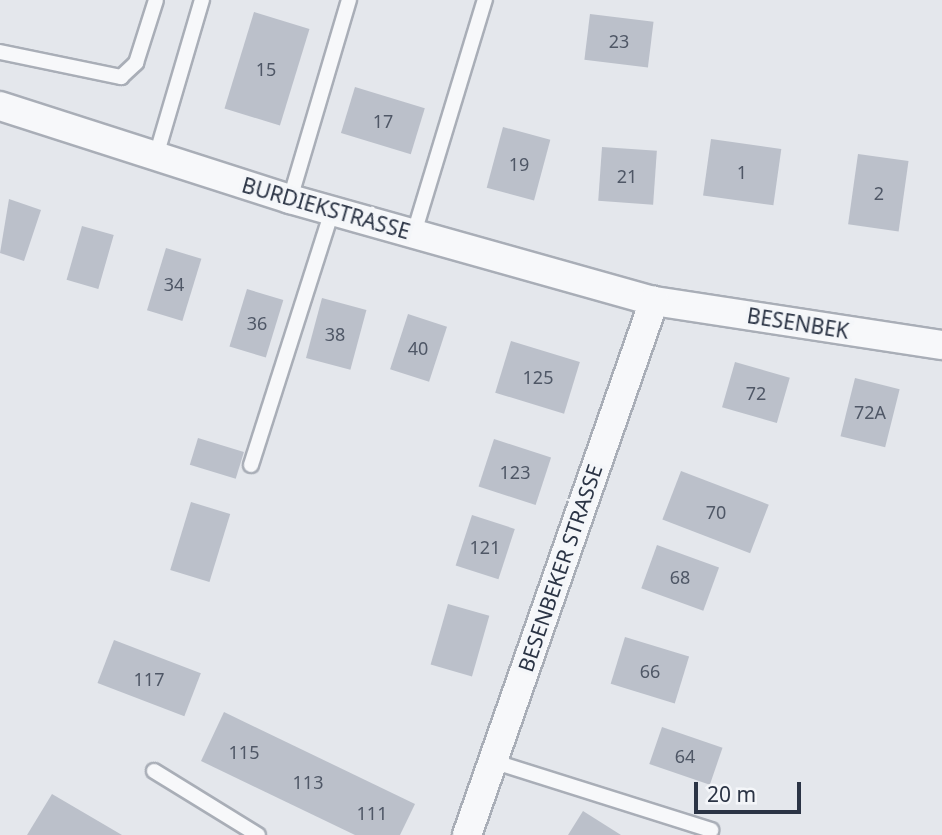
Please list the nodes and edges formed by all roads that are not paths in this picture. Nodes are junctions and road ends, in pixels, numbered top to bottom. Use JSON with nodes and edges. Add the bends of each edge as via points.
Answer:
{"nodes":[{"id":1,"x":156,"y":0,"type":"edge"},
{"id":2,"x":202,"y":0,"type":"edge"},
{"id":3,"x":349,"y":0,"type":"edge"},
{"id":4,"x":485,"y":0,"type":"edge"},
{"id":5,"x":0,"y":52,"type":"edge"},
{"id":6,"x":0,"y":106,"type":"edge"},
{"id":7,"x":156,"y":156,"type":"junction"},
{"id":8,"x":290,"y":199,"type":"junction"},
{"id":9,"x":332,"y":211,"type":"junction"},
{"id":10,"x":414,"y":233,"type":"junction"},
{"id":11,"x":654,"y":301,"type":"junction"},
{"id":12,"x":942,"y":345,"type":"edge"},
{"id":13,"x":251,"y":465,"type":"dead end"},
{"id":14,"x":492,"y":761,"type":"junction"},
{"id":15,"x":153,"y":771,"type":"dead end"},
{"id":16,"x":711,"y":830,"type":"dead end"},
{"id":17,"x":258,"y":835,"type":"edge"},
{"id":18,"x":467,"y":835,"type":"edge"}],
"edges":[{"from":1,"to":5,"type":"lane","via":[[136,63],[121,77]]},
{"from":2,"to":7,"type":"lane"},
{"from":3,"to":8,"type":"lane"},
{"from":4,"to":10,"type":"lane"},
{"from":6,"to":7,"type":"street","name":"BURDIEKSTRASSE"},
{"from":7,"to":8,"type":"street","name":"BURDIEKSTRASSE"},
{"from":8,"to":9,"type":"street","name":"BURDIEKSTRASSE"},
{"from":9,"to":10,"type":"street","name":"BURDIEKSTRASSE"},
{"from":9,"to":13,"type":"lane"},
{"from":10,"to":11,"type":"street","name":"BURDIEKSTRASSE"},
{"from":11,"to":12,"type":"street","name":"BESENBEK"},
{"from":11,"to":14,"type":"street","name":"BESENBEKER STRASSE"},
{"from":14,"to":16,"type":"lane"},
{"from":14,"to":18,"type":"street","name":"BESENBEKER STRASSE"},
{"from":15,"to":17,"type":"lane"}]}
